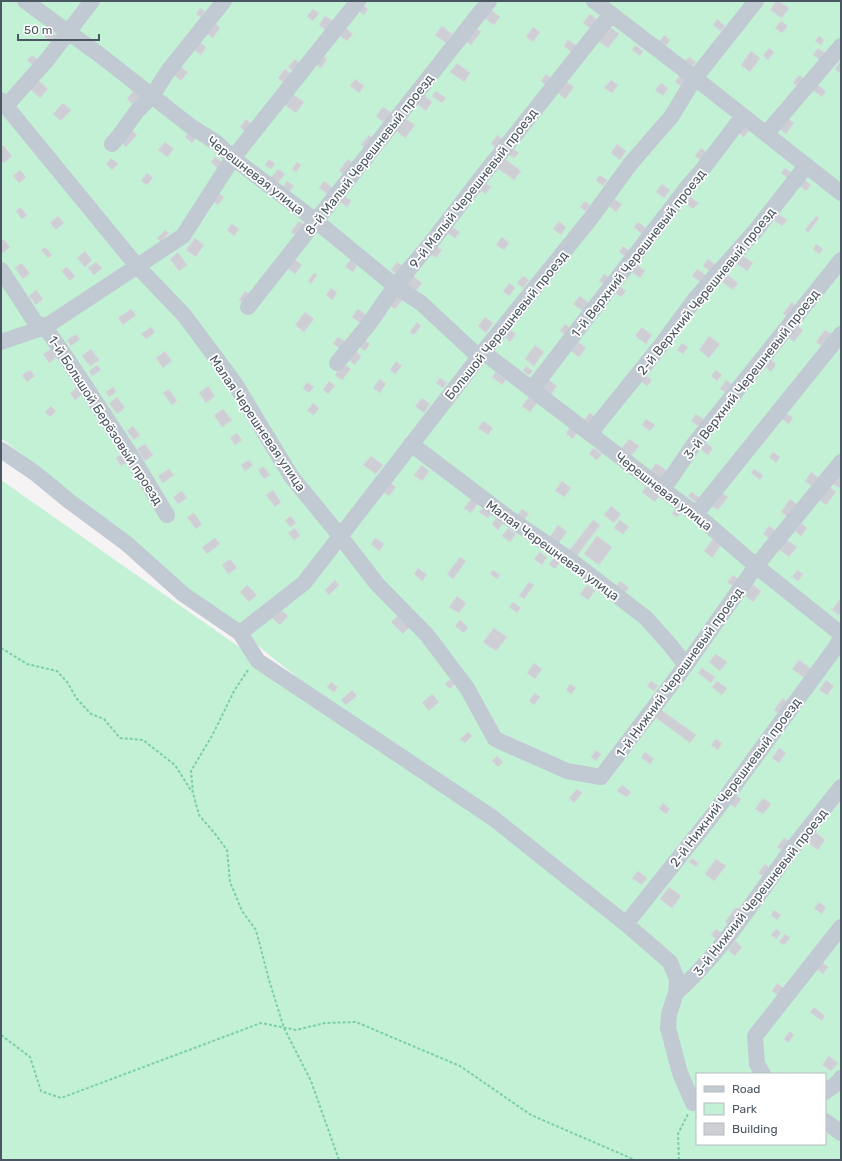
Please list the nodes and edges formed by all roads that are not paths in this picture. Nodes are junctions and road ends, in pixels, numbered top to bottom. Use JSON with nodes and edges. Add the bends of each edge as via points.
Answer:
{"nodes":[{"id":1,"x":25,"y":1,"type":"edge"},
{"id":2,"x":92,"y":1,"type":"edge"},
{"id":3,"x":224,"y":1,"type":"edge"},
{"id":4,"x":358,"y":1,"type":"edge"},
{"id":5,"x":489,"y":1,"type":"edge"},
{"id":6,"x":594,"y":1,"type":"edge"},
{"id":7,"x":756,"y":1,"type":"edge"},
{"id":8,"x":611,"y":14,"type":"junction"},
{"id":9,"x":69,"y":32,"type":"junction"},
{"id":10,"x":841,"y":46,"type":"edge"},
{"id":11,"x":696,"y":78,"type":"junction"},
{"id":12,"x":152,"y":96,"type":"junction"},
{"id":13,"x":3,"y":103,"type":"edge"},
{"id":14,"x":743,"y":116,"type":"junction"},
{"id":15,"x":766,"y":134,"type":"junction"},
{"id":16,"x":112,"y":144,"type":"dead end"},
{"id":17,"x":233,"y":158,"type":"junction"},
{"id":18,"x":806,"y":166,"type":"junction"},
{"id":19,"x":841,"y":193,"type":"edge"},
{"id":20,"x":316,"y":221,"type":"junction"},
{"id":21,"x":841,"y":260,"type":"edge"},
{"id":22,"x":137,"y":266,"type":"junction"},
{"id":23,"x":1,"y":270,"type":"edge"},
{"id":24,"x":395,"y":286,"type":"junction"},
{"id":25,"x":248,"y":307,"type":"dead end"},
{"id":26,"x":45,"y":327,"type":"junction"},
{"id":27,"x":841,"y":334,"type":"edge"},
{"id":28,"x":1,"y":342,"type":"edge"},
{"id":29,"x":481,"y":355,"type":"junction"},
{"id":30,"x":337,"y":363,"type":"dead end"},
{"id":31,"x":532,"y":389,"type":"junction"},
{"id":32,"x":592,"y":435,"type":"junction"},
{"id":33,"x":411,"y":444,"type":"junction"},
{"id":34,"x":1,"y":450,"type":"edge"},
{"id":35,"x":841,"y":462,"type":"edge"},
{"id":36,"x":661,"y":488,"type":"junction"},
{"id":37,"x":696,"y":514,"type":"junction"},
{"id":38,"x":167,"y":515,"type":"dead end"},
{"id":39,"x":340,"y":536,"type":"junction"},
{"id":40,"x":756,"y":566,"type":"junction"},
{"id":41,"x":240,"y":633,"type":"junction"},
{"id":42,"x":841,"y":634,"type":"edge"},
{"id":43,"x":841,"y":638,"type":"edge"},
{"id":44,"x":686,"y":665,"type":"junction"},
{"id":45,"x":601,"y":777,"type":"joint"},
{"id":46,"x":841,"y":787,"type":"edge"},
{"id":47,"x":626,"y":924,"type":"junction"},
{"id":48,"x":841,"y":927,"type":"edge"},
{"id":49,"x":676,"y":993,"type":"junction"},
{"id":50,"x":762,"y":1073,"type":"edge"},
{"id":51,"x":841,"y":1078,"type":"edge"},
{"id":52,"x":826,"y":1091,"type":"edge"},
{"id":53,"x":695,"y":1102,"type":"edge"},
{"id":54,"x":826,"y":1122,"type":"edge"},
{"id":55,"x":841,"y":1132,"type":"edge"}],
"edges":[{"from":1,"to":9,"type":"lane","name":"Черешневая улица"},
{"from":2,"to":9,"type":"lane"},
{"from":3,"to":12,"type":"lane","via":[[168,71]]},
{"from":4,"to":17,"type":"lane"},
{"from":5,"to":20,"type":"lane","name":"8-й Малый Черешневый проезд"},
{"from":6,"to":8,"type":"lane"},
{"from":7,"to":11,"type":"lane","name":"Большой Черешневый проезд"},
{"from":8,"to":11,"type":"lane"},
{"from":8,"to":24,"type":"lane","name":"9-й Малый Черешневый проезд"},
{"from":9,"to":12,"type":"lane","name":"Черешневая улица"},
{"from":9,"to":13,"type":"lane","via":[[46,60]]},
{"from":10,"to":15,"type":"lane"},
{"from":11,"to":14,"type":"lane"},
{"from":11,"to":29,"type":"lane","name":"Большой Черешневый проезд","via":[[671,117],[631,163],[591,218]]},
{"from":12,"to":16,"type":"lane"},
{"from":12,"to":17,"type":"lane","name":"Черешневая улица","via":[[217,143]]},
{"from":13,"to":22,"type":"lane","name":"Малая Черешневая улица"},
{"from":14,"to":15,"type":"lane"},
{"from":14,"to":31,"type":"lane","name":"1-й Верхний Черешневый проезд"},
{"from":15,"to":18,"type":"lane"},
{"from":17,"to":20,"type":"lane","name":"Черешневая улица"},
{"from":17,"to":22,"type":"lane","via":[[183,236]]},
{"from":18,"to":19,"type":"lane"},
{"from":18,"to":32,"type":"lane","name":"2-й Верхний Черешневый проезд","via":[[756,230],[695,299],[596,426]]},
{"from":20,"to":24,"type":"lane","name":"Черешневая улица"},
{"from":20,"to":25,"type":"lane","name":"8-й Малый Черешневый проезд"},
{"from":21,"to":36,"type":"lane","name":"3-й Верхний Черешневый проезд"},
{"from":22,"to":26,"type":"lane"},
{"from":22,"to":39,"type":"lane","name":"Малая Черешневая улица","via":[[184,315],[234,382],[291,476]]},
{"from":23,"to":26,"type":"lane","name":"1-й Большой Берёзовый проезд","via":[[35,322]]},
{"from":24,"to":29,"type":"lane","name":"Черешневая улица","via":[[421,304]]},
{"from":24,"to":30,"type":"lane","name":"9-й Малый Черешневый проезд","via":[[369,324]]},
{"from":26,"to":28,"type":"lane"},
{"from":26,"to":38,"type":"lane","name":"1-й Большой Берёзовый проезд","via":[[132,457]]},
{"from":27,"to":37,"type":"lane"},
{"from":29,"to":31,"type":"lane","name":"Черешневая улица"},
{"from":29,"to":33,"type":"lane","name":"Большой Черешневый проезд"},
{"from":31,"to":32,"type":"lane","name":"Черешневая улица"},
{"from":32,"to":36,"type":"lane","name":"Черешневая улица"},
{"from":33,"to":39,"type":"lane","name":"Большой Черешневый проезд"},
{"from":33,"to":44,"type":"lane","name":"Малая Черешневая улица","via":[[646,618]]},
{"from":34,"to":41,"type":"lane","via":[[126,543],[183,594]]},
{"from":35,"to":40,"type":"lane","name":"1-й Нижний Черешневый проезд"},
{"from":36,"to":37,"type":"lane","name":"Черешневая улица"},
{"from":37,"to":40,"type":"lane","name":"Черешневая улица"},
{"from":39,"to":41,"type":"lane","name":"Большой Черешневый проезд","via":[[304,583]]},
{"from":39,"to":45,"type":"lane","name":"Малая Черешневая улица","via":[[377,584],[431,640],[467,688],[495,739],[567,771]]},
{"from":40,"to":42,"type":"lane","name":"Черешневая улица"},
{"from":40,"to":44,"type":"lane","name":"1-й Нижний Черешневый проезд"},
{"from":41,"to":47,"type":"lane","via":[[258,661],[493,818]]},
{"from":43,"to":47,"type":"lane","name":"2-й Нижний Черешневый проезд","via":[[751,765]]},
{"from":44,"to":45,"type":"lane","name":"1-й Нижний Черешневый проезд"},
{"from":46,"to":49,"type":"lane","name":"3-й Нижний Черешневый проезд","via":[[712,958]]},
{"from":47,"to":49,"type":"lane","via":[[670,962],[677,979]]},
{"from":48,"to":50,"type":"lane","via":[[755,1036],[757,1064]]},
{"from":49,"to":53,"type":"lane","via":[[669,1014],[668,1028],[680,1073]]},
{"from":51,"to":52,"type":"lane"},
{"from":54,"to":55,"type":"lane"}]}
